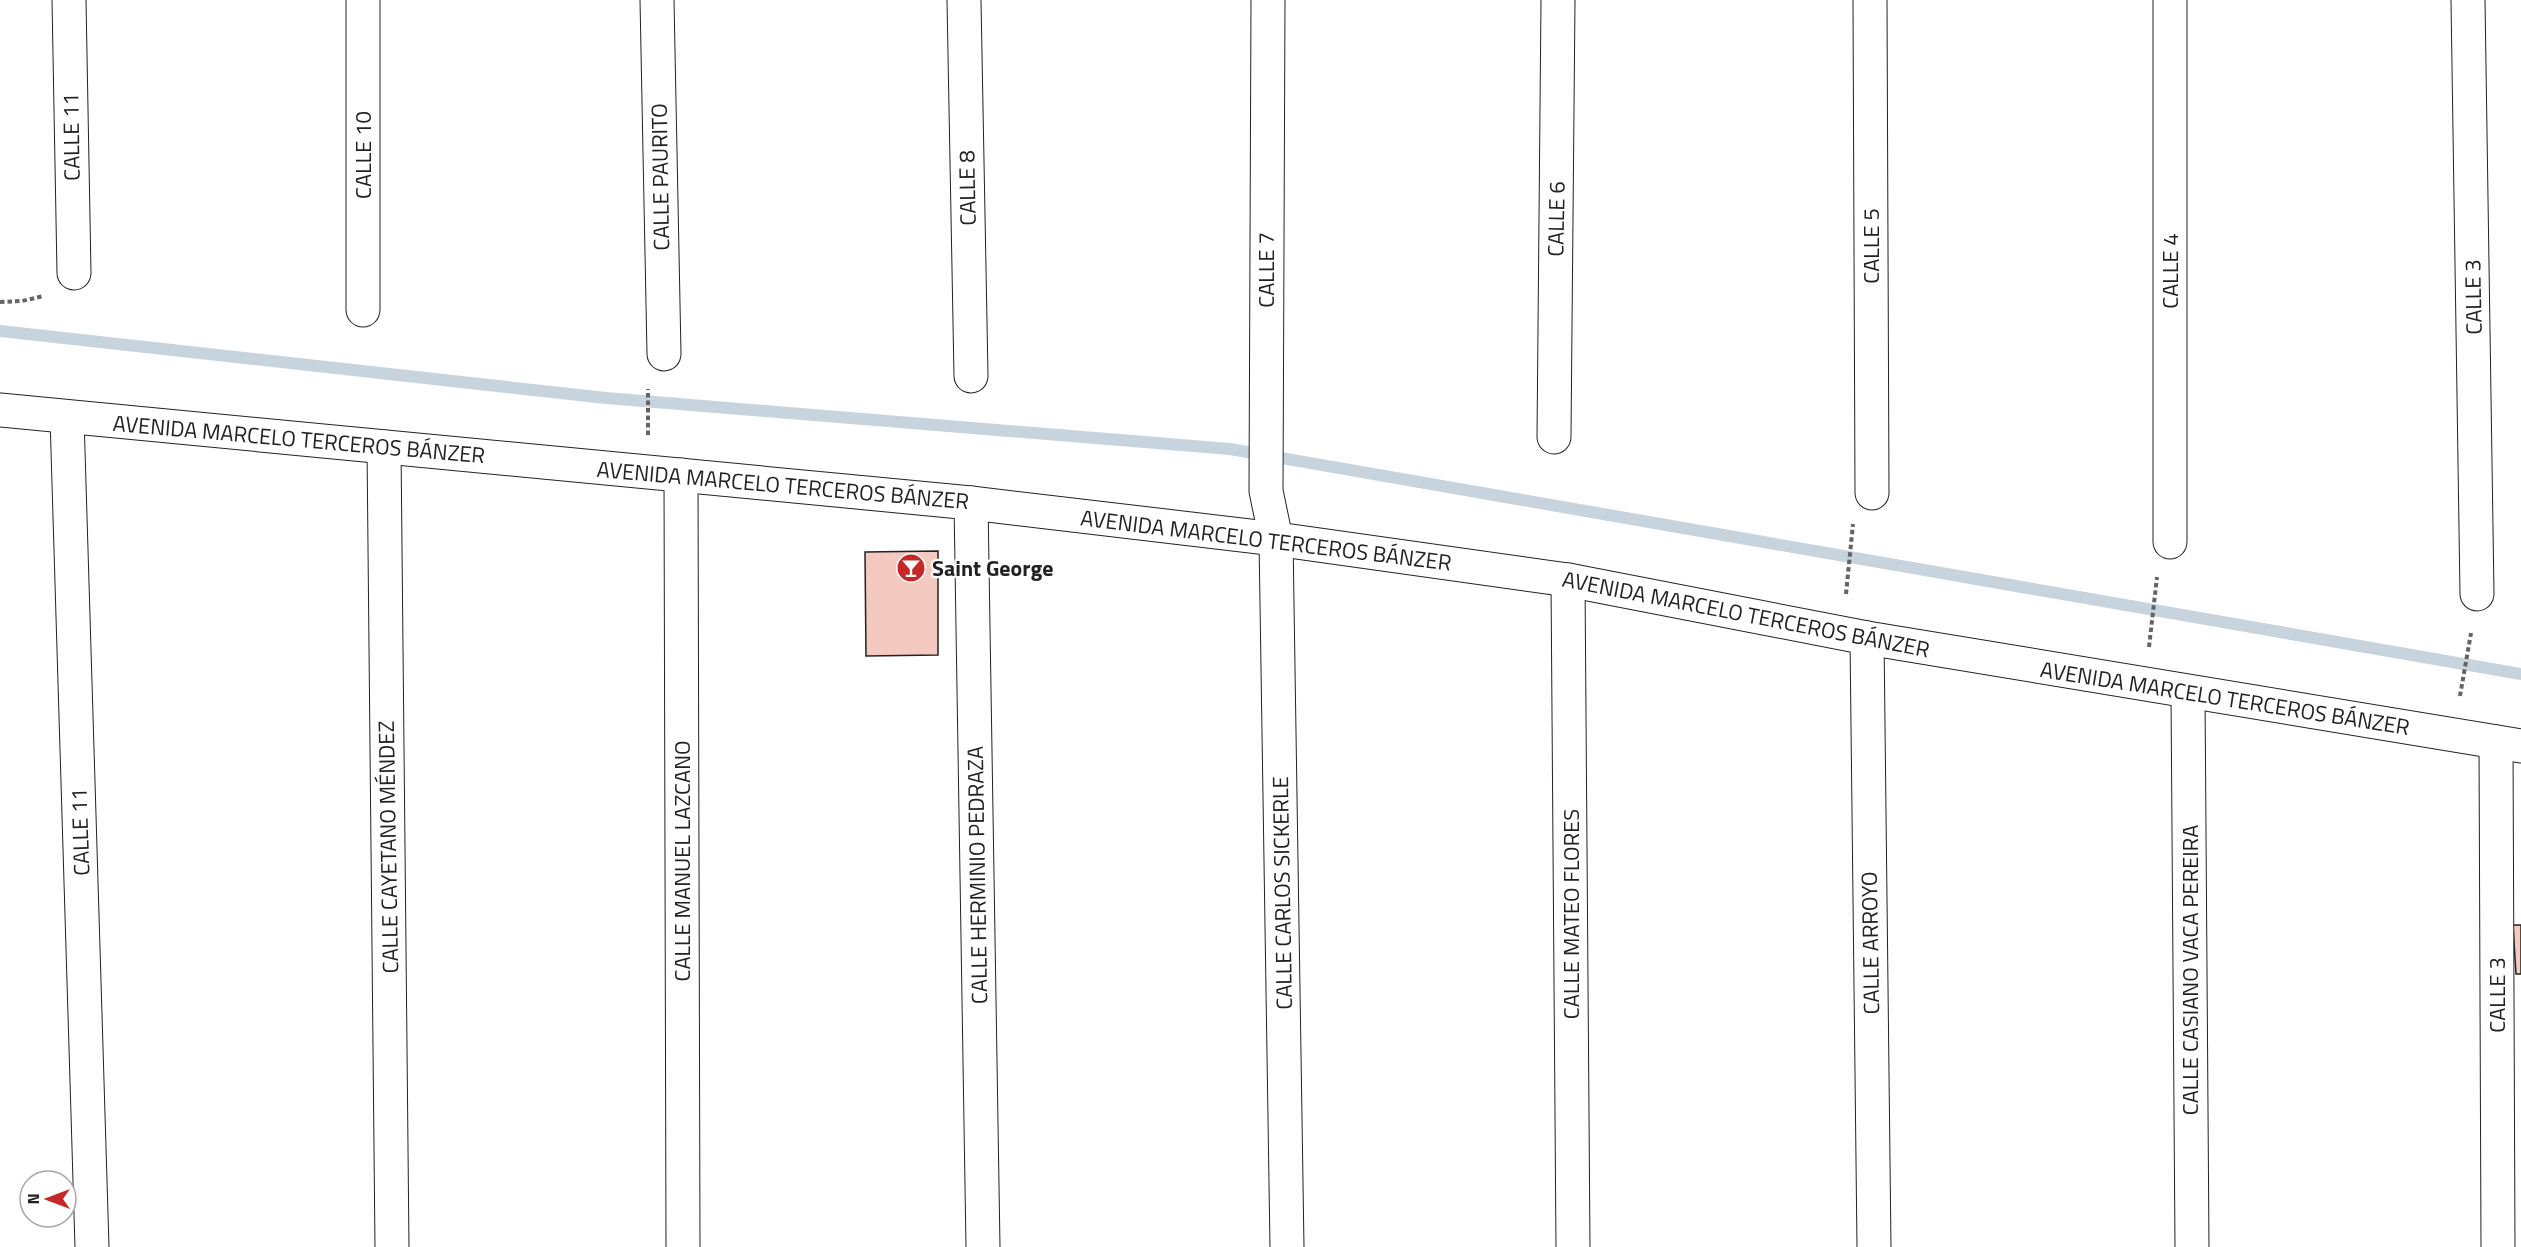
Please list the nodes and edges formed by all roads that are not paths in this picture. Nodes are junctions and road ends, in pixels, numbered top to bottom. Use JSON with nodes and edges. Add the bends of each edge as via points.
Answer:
{"nodes":[{"id":1,"x":69,"y":0,"type":"edge"},
{"id":2,"x":363,"y":0,"type":"edge"},
{"id":3,"x":657,"y":0,"type":"edge"},
{"id":4,"x":964,"y":0,"type":"edge"},
{"id":5,"x":1268,"y":0,"type":"edge"},
{"id":6,"x":1558,"y":0,"type":"edge"},
{"id":7,"x":1870,"y":0,"type":"edge"},
{"id":8,"x":2170,"y":0,"type":"edge"},
{"id":9,"x":2468,"y":0,"type":"edge"},
{"id":10,"x":74,"y":273,"type":"dead end"},
{"id":11,"x":363,"y":310,"type":"dead end"},
{"id":12,"x":656,"y":367,"type":"road end"},
{"id":13,"x":971,"y":376,"type":"dead end"},
{"id":14,"x":0,"y":410,"type":"edge"},
{"id":15,"x":67,"y":417,"type":"junction"},
{"id":16,"x":1554,"y":437,"type":"dead end"},
{"id":17,"x":384,"y":447,"type":"junction"},
{"id":18,"x":681,"y":475,"type":"junction"},
{"id":19,"x":1872,"y":493,"type":"dead end"},
{"id":20,"x":971,"y":503,"type":"junction"},
{"id":21,"x":1276,"y":539,"type":"junction"},
{"id":22,"x":2170,"y":542,"type":"dead end"},
{"id":23,"x":1568,"y":580,"type":"junction"},
{"id":24,"x":2477,"y":594,"type":"dead end"},
{"id":25,"x":1867,"y":638,"type":"junction"},
{"id":26,"x":2188,"y":693,"type":"junction"},
{"id":27,"x":2509,"y":744,"type":"edge"},
{"id":28,"x":92,"y":1247,"type":"edge"},
{"id":29,"x":392,"y":1247,"type":"edge"},
{"id":30,"x":683,"y":1247,"type":"edge"},
{"id":31,"x":983,"y":1247,"type":"edge"},
{"id":32,"x":1287,"y":1247,"type":"edge"},
{"id":33,"x":1573,"y":1247,"type":"edge"},
{"id":34,"x":1874,"y":1247,"type":"edge"},
{"id":35,"x":2192,"y":1247,"type":"edge"},
{"id":36,"x":2498,"y":1247,"type":"edge"}],
"edges":[{"from":1,"to":10,"type":"street","name":"CALLE 11"},
{"from":2,"to":11,"type":"street","name":"CALLE 10"},
{"from":3,"to":12,"type":"street","name":"CALLE PAURITO"},
{"from":4,"to":13,"type":"street","name":"CALLE 8"},
{"from":5,"to":21,"type":"street","name":"CALLE 7","via":[[1266,491]]},
{"from":6,"to":16,"type":"street","name":"CALLE 6"},
{"from":7,"to":19,"type":"street","name":"CALLE 5"},
{"from":8,"to":22,"type":"street","name":"CALLE 4"},
{"from":9,"to":24,"type":"street","name":"CALLE 3"},
{"from":14,"to":15,"type":"street","name":"AVENIDA MARCELO TERCEROS BÁNZER"},
{"from":15,"to":17,"type":"street","name":"AVENIDA MARCELO TERCEROS BÁNZER"},
{"from":15,"to":28,"type":"street","name":"CALLE 11"},
{"from":17,"to":18,"type":"street","name":"AVENIDA MARCELO TERCEROS BÁNZER"},
{"from":17,"to":29,"type":"street","name":"CALLE CAYETANO MÉNDEZ"},
{"from":18,"to":20,"type":"street","name":"AVENIDA MARCELO TERCEROS BÁNZER"},
{"from":18,"to":30,"type":"street","name":"CALLE MANUEL LAZCANO"},
{"from":20,"to":21,"type":"street","name":"AVENIDA MARCELO TERCEROS BÁNZER"},
{"from":20,"to":31,"type":"street","name":"CALLE HERMINIO PEDRAZA"},
{"from":21,"to":23,"type":"street","name":"AVENIDA MARCELO TERCEROS BÁNZER"},
{"from":21,"to":32,"type":"street","name":"CALLE CARLOS SICKERLE"},
{"from":23,"to":25,"type":"street","name":"AVENIDA MARCELO TERCEROS BÁNZER"},
{"from":23,"to":33,"type":"street","name":"CALLE MATEO FLORES"},
{"from":25,"to":26,"type":"street","name":"AVENIDA MARCELO TERCEROS BÁNZER"},
{"from":25,"to":34,"type":"street","name":"CALLE ARROYO"},
{"from":26,"to":27,"type":"street","name":"AVENIDA MARCELO TERCEROS BÁNZER"},
{"from":26,"to":35,"type":"street","name":"CALLE CASIANO VACA PEREIRA"},
{"from":27,"to":36,"type":"street","name":"CALLE 3"}]}
